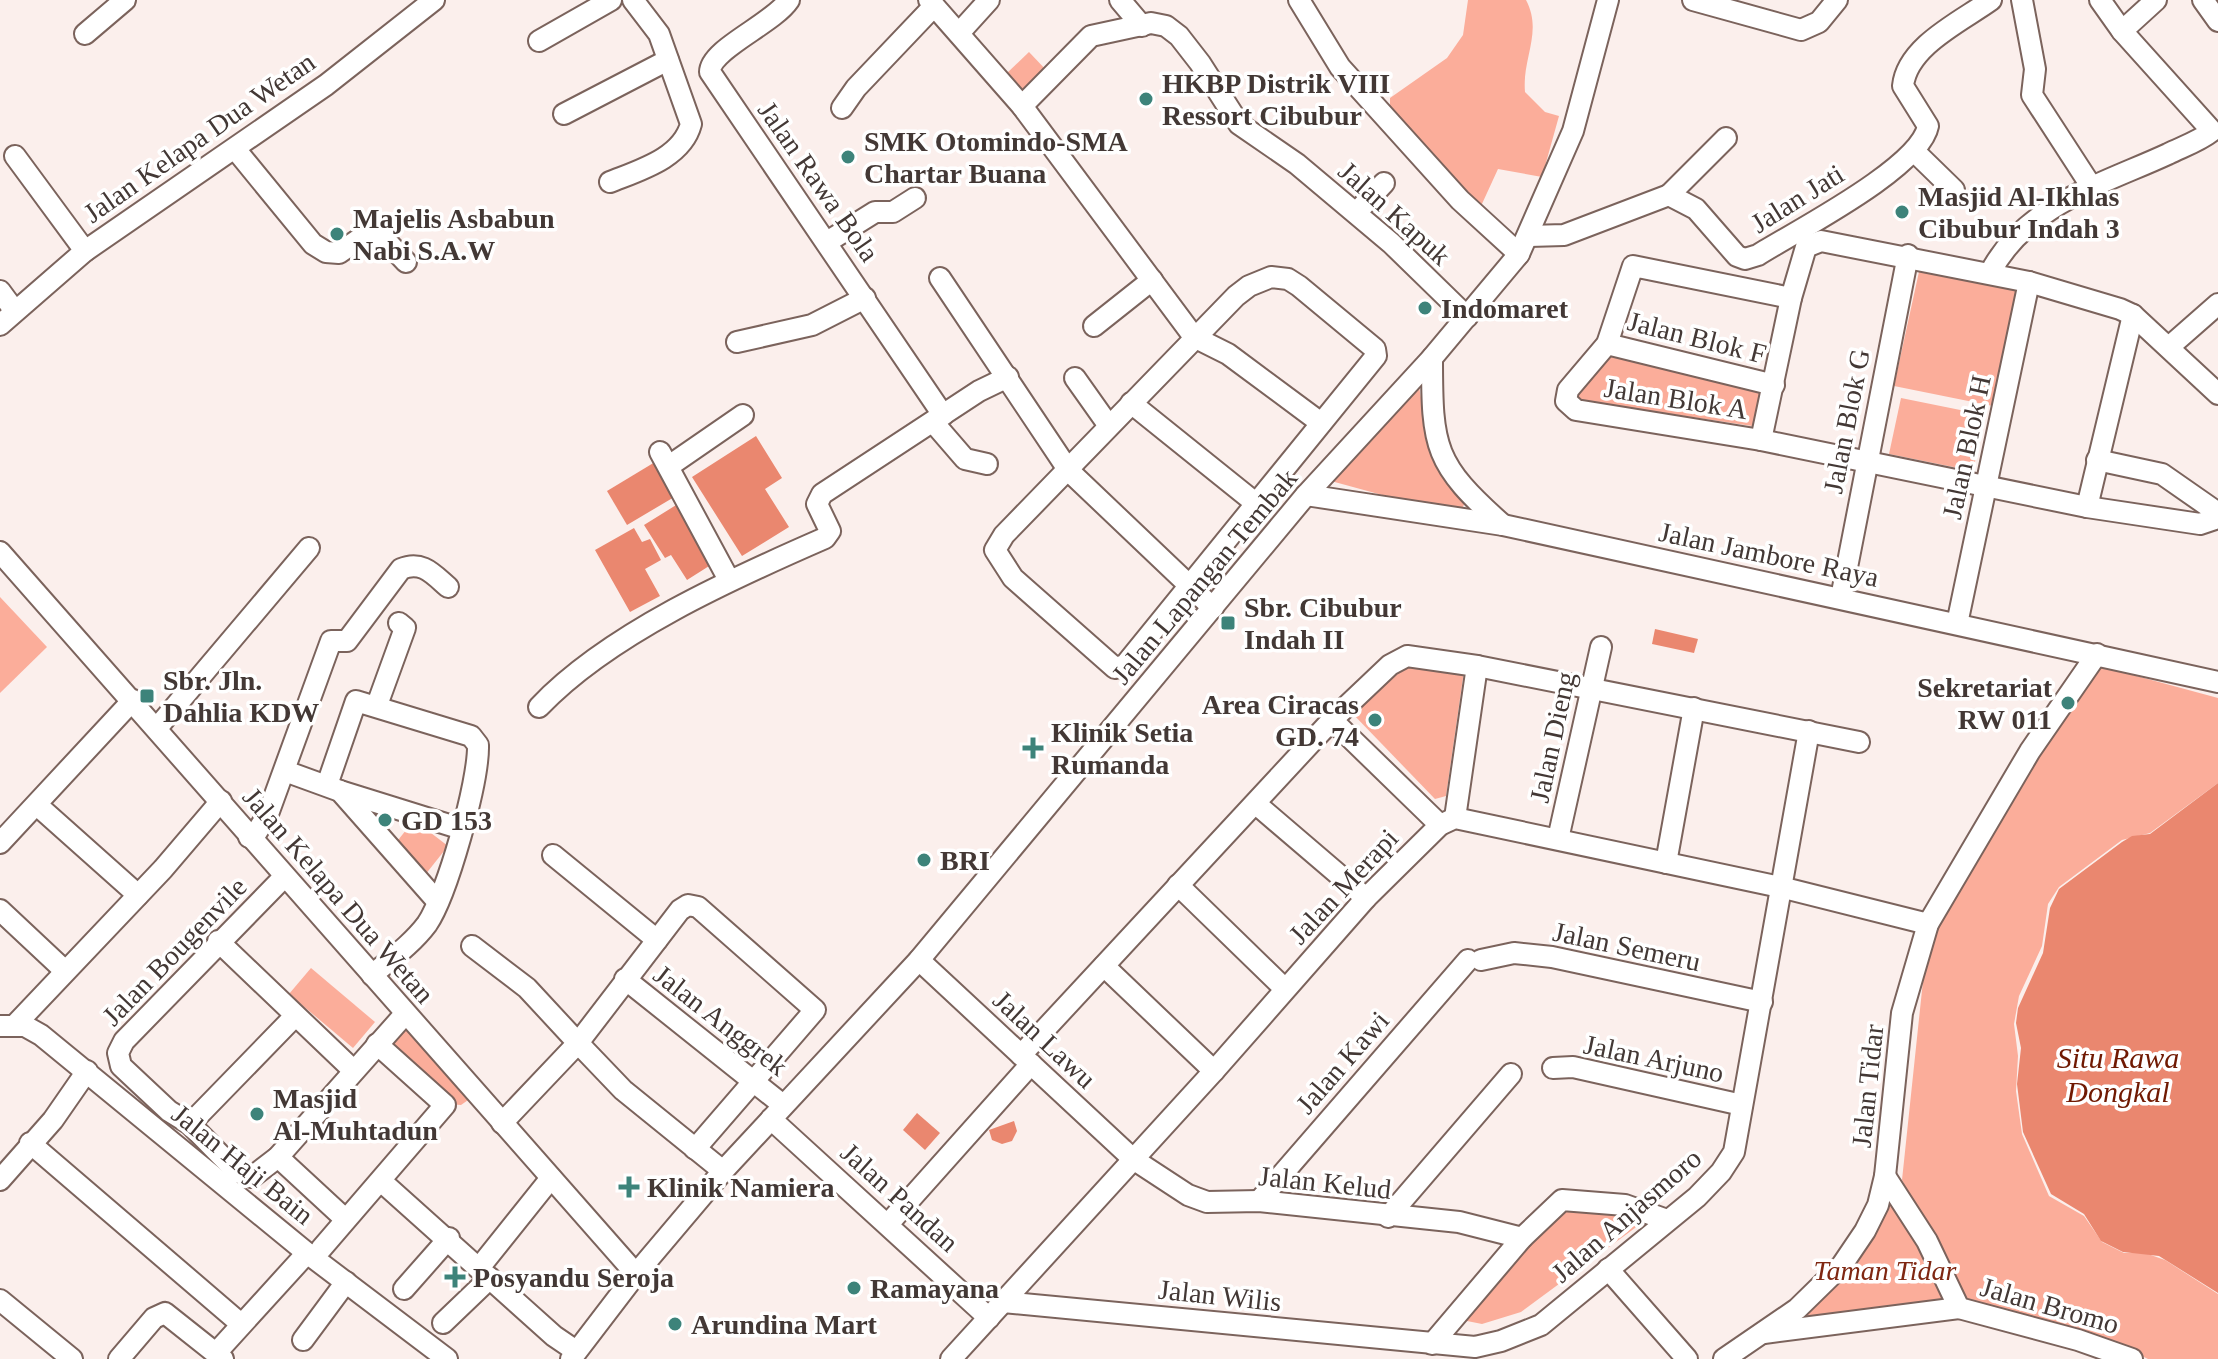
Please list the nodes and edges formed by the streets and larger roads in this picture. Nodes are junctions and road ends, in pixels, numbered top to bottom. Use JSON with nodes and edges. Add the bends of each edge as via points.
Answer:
{"nodes":[{"id":1,"x":125,"y":0,"type":"edge"},
{"id":2,"x":434,"y":0,"type":"edge"},
{"id":3,"x":611,"y":0,"type":"edge"},
{"id":4,"x":633,"y":0,"type":"edge"},
{"id":5,"x":789,"y":0,"type":"edge"},
{"id":6,"x":989,"y":0,"type":"edge"},
{"id":7,"x":1120,"y":0,"type":"edge"},
{"id":8,"x":1299,"y":0,"type":"edge"},
{"id":9,"x":1608,"y":0,"type":"edge"},
{"id":10,"x":1693,"y":0,"type":"edge"},
{"id":11,"x":1837,"y":0,"type":"edge"},
{"id":12,"x":2022,"y":0,"type":"edge"},
{"id":13,"x":2100,"y":0,"type":"edge"},
{"id":14,"x":2156,"y":0,"type":"edge"},
{"id":15,"x":2203,"y":0,"type":"edge"},
{"id":16,"x":932,"y":3,"type":"edge"},
{"id":17,"x":1978,"y":4,"type":"edge"},
{"id":18,"x":2217,"y":17,"type":"edge"},
{"id":19,"x":1146,"y":25,"type":"junction"},
{"id":20,"x":2122,"y":31,"type":"junction"},
{"id":21,"x":960,"y":32,"type":"junction"},
{"id":22,"x":85,"y":34,"type":"dead end"},
{"id":23,"x":539,"y":41,"type":"dead end"},
{"id":24,"x":668,"y":60,"type":"junction"},
{"id":25,"x":1022,"y":106,"type":"junction"},
{"id":26,"x":842,"y":108,"type":"dead end"},
{"id":27,"x":564,"y":114,"type":"dead end"},
{"id":28,"x":1726,"y":138,"type":"dead end"},
{"id":29,"x":236,"y":150,"type":"junction"},
{"id":30,"x":1915,"y":152,"type":"junction"},
{"id":31,"x":15,"y":156,"type":"dead end"},
{"id":32,"x":610,"y":182,"type":"dead end"},
{"id":33,"x":1384,"y":183,"type":"dead end"},
{"id":34,"x":2093,"y":189,"type":"junction"},
{"id":35,"x":1954,"y":190,"type":"dead end"},
{"id":36,"x":1669,"y":195,"type":"junction"},
{"id":37,"x":915,"y":198,"type":"dead end"},
{"id":38,"x":1356,"y":213,"type":"junction"},
{"id":39,"x":827,"y":242,"type":"junction"},
{"id":40,"x":1524,"y":245,"type":"junction"},
{"id":41,"x":85,"y":251,"type":"junction"},
{"id":42,"x":1908,"y":255,"type":"junction"},
{"id":43,"x":406,"y":262,"type":"dead end"},
{"id":44,"x":1993,"y":266,"type":"junction"},
{"id":45,"x":940,"y":278,"type":"dead end"},
{"id":46,"x":1152,"y":280,"type":"junction"},
{"id":47,"x":2029,"y":282,"type":"junction"},
{"id":48,"x":0,"y":291,"type":"edge"},
{"id":49,"x":865,"y":298,"type":"junction"},
{"id":50,"x":1791,"y":298,"type":"junction"},
{"id":51,"x":2218,"y":304,"type":"edge"},
{"id":52,"x":2133,"y":315,"type":"junction"},
{"id":53,"x":1467,"y":317,"type":"junction"},
{"id":54,"x":7,"y":318,"type":"edge"},
{"id":55,"x":1094,"y":326,"type":"dead end"},
{"id":56,"x":1194,"y":337,"type":"junction"},
{"id":57,"x":737,"y":342,"type":"dead end"},
{"id":58,"x":1607,"y":344,"type":"junction"},
{"id":59,"x":2169,"y":347,"type":"junction"},
{"id":60,"x":1432,"y":358,"type":"junction"},
{"id":61,"x":1008,"y":377,"type":"junction"},
{"id":62,"x":1075,"y":378,"type":"dead end"},
{"id":63,"x":1774,"y":385,"type":"junction"},
{"id":64,"x":2218,"y":394,"type":"edge"},
{"id":65,"x":1131,"y":403,"type":"junction"},
{"id":66,"x":743,"y":415,"type":"dead end"},
{"id":67,"x":938,"y":419,"type":"junction"},
{"id":68,"x":1321,"y":423,"type":"junction"},
{"id":69,"x":1109,"y":426,"type":"junction"},
{"id":70,"x":1761,"y":440,"type":"junction"},
{"id":71,"x":2097,"y":460,"type":"junction"},
{"id":72,"x":1865,"y":463,"type":"junction"},
{"id":73,"x":987,"y":464,"type":"dead end"},
{"id":74,"x":1069,"y":471,"type":"junction"},
{"id":75,"x":1986,"y":486,"type":"junction"},
{"id":76,"x":1306,"y":495,"type":"junction"},
{"id":77,"x":1258,"y":505,"type":"junction"},
{"id":78,"x":2087,"y":507,"type":"junction"},
{"id":79,"x":2218,"y":515,"type":"edge"},
{"id":80,"x":1503,"y":525,"type":"junction"},
{"id":81,"x":309,"y":548,"type":"dead end"},
{"id":82,"x":0,"y":552,"type":"edge"},
{"id":83,"x":729,"y":580,"type":"junction"},
{"id":84,"x":448,"y":587,"type":"dead end"},
{"id":85,"x":1190,"y":588,"type":"junction"},
{"id":86,"x":1841,"y":598,"type":"junction"},
{"id":87,"x":1213,"y":608,"type":"junction"},
{"id":88,"x":399,"y":623,"type":"dead end"},
{"id":89,"x":1957,"y":624,"type":"junction"},
{"id":90,"x":1601,"y":647,"type":"dead end"},
{"id":91,"x":2097,"y":654,"type":"junction"},
{"id":92,"x":1477,"y":666,"type":"junction"},
{"id":93,"x":2218,"y":682,"type":"edge"},
{"id":94,"x":1590,"y":688,"type":"junction"},
{"id":95,"x":133,"y":700,"type":"junction"},
{"id":96,"x":377,"y":705,"type":"junction"},
{"id":97,"x":539,"y":707,"type":"dead end"},
{"id":98,"x":1694,"y":708,"type":"junction"},
{"id":99,"x":1332,"y":720,"type":"junction"},
{"id":100,"x":157,"y":728,"type":"junction"},
{"id":101,"x":1809,"y":731,"type":"junction"},
{"id":102,"x":1859,"y":742,"type":"dead end"},
{"id":103,"x":285,"y":771,"type":"junction"},
{"id":104,"x":334,"y":788,"type":"junction"},
{"id":105,"x":221,"y":801,"type":"junction"},
{"id":106,"x":1256,"y":804,"type":"junction"},
{"id":107,"x":37,"y":805,"type":"junction"},
{"id":108,"x":1447,"y":822,"type":"junction"},
{"id":109,"x":462,"y":829,"type":"junction"},
{"id":110,"x":249,"y":837,"type":"junction"},
{"id":111,"x":1558,"y":839,"type":"junction"},
{"id":112,"x":0,"y":843,"type":"edge"},
{"id":113,"x":553,"y":855,"type":"dead end"},
{"id":114,"x":1666,"y":863,"type":"junction"},
{"id":115,"x":284,"y":877,"type":"junction"},
{"id":116,"x":1178,"y":885,"type":"junction"},
{"id":117,"x":1780,"y":887,"type":"junction"},
{"id":118,"x":138,"y":895,"type":"junction"},
{"id":119,"x":1366,"y":898,"type":"junction"},
{"id":120,"x":437,"y":901,"type":"junction"},
{"id":121,"x":0,"y":910,"type":"edge"},
{"id":122,"x":1928,"y":924,"type":"junction"},
{"id":123,"x":657,"y":940,"type":"junction"},
{"id":124,"x":218,"y":941,"type":"junction"},
{"id":125,"x":472,"y":946,"type":"dead end"},
{"id":126,"x":919,"y":960,"type":"junction"},
{"id":127,"x":1475,"y":960,"type":"joint"},
{"id":128,"x":1104,"y":966,"type":"junction"},
{"id":129,"x":64,"y":970,"type":"junction"},
{"id":130,"x":372,"y":975,"type":"junction"},
{"id":131,"x":625,"y":979,"type":"junction"},
{"id":132,"x":1285,"y":989,"type":"junction"},
{"id":133,"x":1762,"y":1002,"type":"junction"},
{"id":134,"x":405,"y":1014,"type":"junction"},
{"id":135,"x":295,"y":1016,"type":"junction"},
{"id":136,"x":8,"y":1025,"type":"edge"},
{"id":137,"x":578,"y":1043,"type":"junction"},
{"id":138,"x":377,"y":1044,"type":"junction"},
{"id":139,"x":1026,"y":1060,"type":"junction"},
{"id":140,"x":1553,"y":1068,"type":"dead end"},
{"id":141,"x":353,"y":1070,"type":"junction"},
{"id":142,"x":87,"y":1071,"type":"junction"},
{"id":143,"x":1214,"y":1071,"type":"junction"},
{"id":144,"x":1511,"y":1074,"type":"dead end"},
{"id":145,"x":751,"y":1080,"type":"junction"},
{"id":146,"x":1742,"y":1105,"type":"junction"},
{"id":147,"x":777,"y":1112,"type":"junction"},
{"id":148,"x":502,"y":1123,"type":"junction"},
{"id":149,"x":190,"y":1124,"type":"junction"},
{"id":150,"x":30,"y":1143,"type":"junction"},
{"id":151,"x":695,"y":1149,"type":"junction"},
{"id":152,"x":278,"y":1157,"type":"junction"},
{"id":153,"x":1133,"y":1159,"type":"junction"},
{"id":154,"x":723,"y":1171,"type":"junction"},
{"id":155,"x":1885,"y":1176,"type":"junction"},
{"id":156,"x":551,"y":1178,"type":"junction"},
{"id":157,"x":0,"y":1180,"type":"edge"},
{"id":158,"x":381,"y":1181,"type":"junction"},
{"id":159,"x":1259,"y":1201,"type":"junction"},
{"id":160,"x":1388,"y":1217,"type":"junction"},
{"id":161,"x":344,"y":1218,"type":"junction"},
{"id":162,"x":1667,"y":1220,"type":"junction"},
{"id":163,"x":889,"y":1223,"type":"junction"},
{"id":164,"x":449,"y":1238,"type":"junction"},
{"id":165,"x":1522,"y":1238,"type":"junction"},
{"id":166,"x":314,"y":1251,"type":"junction"},
{"id":167,"x":1608,"y":1269,"type":"junction"},
{"id":168,"x":484,"y":1273,"type":"junction"},
{"id":169,"x":636,"y":1274,"type":"junction"},
{"id":170,"x":346,"y":1282,"type":"junction"},
{"id":171,"x":404,"y":1289,"type":"dead end"},
{"id":172,"x":0,"y":1300,"type":"edge"},
{"id":173,"x":1003,"y":1302,"type":"junction"},
{"id":174,"x":1959,"y":1308,"type":"junction"},
{"id":175,"x":989,"y":1318,"type":"junction"},
{"id":176,"x":443,"y":1323,"type":"dead end"},
{"id":177,"x":241,"y":1324,"type":"junction"},
{"id":178,"x":1764,"y":1333,"type":"junction"},
{"id":179,"x":303,"y":1340,"type":"dead end"},
{"id":180,"x":1420,"y":1348,"type":"edge"},
{"id":181,"x":574,"y":1355,"type":"edge"},
{"id":182,"x":220,"y":1356,"type":"edge"},
{"id":183,"x":72,"y":1359,"type":"edge"},
{"id":184,"x":119,"y":1359,"type":"edge"},
{"id":185,"x":447,"y":1359,"type":"edge"},
{"id":186,"x":951,"y":1359,"type":"edge"},
{"id":187,"x":1687,"y":1359,"type":"edge"},
{"id":188,"x":1724,"y":1359,"type":"edge"},
{"id":189,"x":2132,"y":1359,"type":"edge"}],
"edges":[{"from":1,"to":22,"type":"street"},
{"from":2,"to":29,"type":"street","name":"Jalan Kelapa Dua Wetan"},
{"from":3,"to":23,"type":"street"},
{"from":4,"to":24,"type":"street","via":[[655,26]]},
{"from":5,"to":39,"type":"street","name":"Jalan Rawa Bola","via":[[772,19],[714,57],[710,72]]},
{"from":6,"to":21,"type":"street"},
{"from":7,"to":19,"type":"street","name":"Jalan Kapuk"},
{"from":8,"to":40,"type":"street","via":[[1340,67],[1460,200]]},
{"from":9,"to":40,"type":"street","name":"Jalan Lapangan Tembak","via":[[1573,131]]},
{"from":10,"to":11,"type":"street","via":[[1801,30],[1819,22]]},
{"from":12,"to":34,"type":"street","via":[[2035,69],[2032,95]]},
{"from":13,"to":20,"type":"street"},
{"from":14,"to":20,"type":"street"},
{"from":15,"to":18,"type":"street"},
{"from":16,"to":21,"type":"street"},
{"from":16,"to":26,"type":"street"},
{"from":17,"to":30,"type":"street","via":[[1927,45],[1906,75],[1903,86],[1928,126]]},
{"from":19,"to":25,"type":"street","via":[[1091,36]]},
{"from":19,"to":38,"type":"street","name":"Jalan Kapuk","via":[[1166,26],[1179,36],[1239,124]]},
{"from":20,"to":34,"type":"street","via":[[2212,130]]},
{"from":21,"to":25,"type":"street"},
{"from":24,"to":27,"type":"street"},
{"from":24,"to":32,"type":"street","via":[[690,114],[689,133],[670,154]]},
{"from":25,"to":46,"type":"street"},
{"from":28,"to":36,"type":"street"},
{"from":29,"to":41,"type":"street","name":"Jalan Kelapa Dua Wetan"},
{"from":29,"to":43,"type":"street","via":[[321,250],[339,253],[377,231]]},
{"from":30,"to":35,"type":"street"},
{"from":30,"to":36,"type":"street","name":"Jalan Jati","via":[[1750,259],[1734,254],[1696,209]]},
{"from":31,"to":41,"type":"street"},
{"from":33,"to":38,"type":"street"},
{"from":34,"to":44,"type":"street","via":[[2052,205]]},
{"from":36,"to":40,"type":"street"},
{"from":37,"to":39,"type":"street","via":[[893,212],[875,212]]},
{"from":38,"to":53,"type":"street","name":"Jalan Kapuk"},
{"from":39,"to":49,"type":"street","name":"Jalan Rawa Bola"},
{"from":40,"to":53,"type":"street","name":"Jalan Lapangan Tembak"},
{"from":41,"to":54,"type":"street","name":"Jalan Kelapa Dua Wetan"},
{"from":42,"to":44,"type":"street"},
{"from":42,"to":50,"type":"street","via":[[1821,241],[1806,247]]},
{"from":42,"to":72,"type":"street","name":"Jalan Blok G"},
{"from":44,"to":47,"type":"street"},
{"from":45,"to":61,"type":"street"},
{"from":46,"to":55,"type":"street"},
{"from":46,"to":56,"type":"street"},
{"from":47,"to":52,"type":"street"},
{"from":47,"to":75,"type":"street","name":"Jalan Blok H"},
{"from":48,"to":54,"type":"street"},
{"from":49,"to":57,"type":"street","via":[[812,325]]},
{"from":49,"to":67,"type":"street","name":"Jalan Rawa Bola"},
{"from":50,"to":58,"type":"street","name":"Jalan Blok A","via":[[1633,266]]},
{"from":50,"to":63,"type":"street"},
{"from":51,"to":59,"type":"street"},
{"from":52,"to":59,"type":"street"},
{"from":52,"to":71,"type":"street"},
{"from":53,"to":60,"type":"street","name":"Jalan Lapangan Tembak"},
{"from":56,"to":65,"type":"street"},
{"from":56,"to":68,"type":"street","via":[[1228,354]]},
{"from":56,"to":68,"type":"street","via":[[1249,286],[1271,277],[1299,286],[1377,352]]},
{"from":58,"to":63,"type":"street","name":"Jalan Blok F"},
{"from":58,"to":70,"type":"street","name":"Jalan Blok A","via":[[1568,390],[1568,406]]},
{"from":59,"to":64,"type":"street"},
{"from":60,"to":76,"type":"street","name":"Jalan Lapangan Tembak"},
{"from":60,"to":80,"type":"street","via":[[1432,424],[1438,446],[1457,480]]},
{"from":61,"to":67,"type":"street"},
{"from":61,"to":74,"type":"street"},
{"from":62,"to":69,"type":"street"},
{"from":63,"to":70,"type":"street"},
{"from":65,"to":69,"type":"street"},
{"from":65,"to":77,"type":"street"},
{"from":66,"to":83,"type":"street","via":[[664,459]]},
{"from":67,"to":73,"type":"street","name":"Jalan Rawa Bola","via":[[965,459]]},
{"from":67,"to":83,"type":"street","via":[[822,494],[817,504],[829,526],[825,538]]},
{"from":68,"to":77,"type":"street"},
{"from":69,"to":74,"type":"street"},
{"from":70,"to":72,"type":"street"},
{"from":71,"to":78,"type":"street"},
{"from":71,"to":79,"type":"street","via":[[2162,474]]},
{"from":72,"to":75,"type":"street"},
{"from":72,"to":86,"type":"street","name":"Jalan Blok G"},
{"from":74,"to":85,"type":"street"},
{"from":74,"to":85,"type":"street","via":[[998,542],[997,557],[1013,578],[1115,668],[1125,665]]},
{"from":75,"to":78,"type":"street"},
{"from":75,"to":89,"type":"street","name":"Jalan Blok H"},
{"from":76,"to":80,"type":"street","name":"Jalan Jambore Raya"},
{"from":76,"to":87,"type":"street","name":"Jalan Lapangan Tembak"},
{"from":77,"to":85,"type":"street"},
{"from":78,"to":79,"type":"street","via":[[2200,524]]},
{"from":80,"to":86,"type":"street","name":"Jalan Jambore Raya"},
{"from":81,"to":100,"type":"street"},
{"from":82,"to":95,"type":"street","name":"Jalan Kelapa Dua Wetan"},
{"from":83,"to":97,"type":"street","via":[[569,677]]},
{"from":84,"to":103,"type":"street","via":[[422,567],[401,569],[346,642],[331,641]]},
{"from":85,"to":87,"type":"street"},
{"from":86,"to":89,"type":"street","name":"Jalan Jambore Raya"},
{"from":87,"to":126,"type":"street","name":"Jalan Lapangan Tembak"},
{"from":88,"to":96,"type":"street","via":[[404,629]]},
{"from":89,"to":91,"type":"street","name":"Jalan Jambore Raya"},
{"from":90,"to":94,"type":"street","name":"Jalan Dieng"},
{"from":91,"to":93,"type":"street","name":"Jalan Jambore Raya"},
{"from":91,"to":122,"type":"street","name":"Jalan Tidar","via":[[2030,751]]},
{"from":92,"to":94,"type":"street"},
{"from":92,"to":99,"type":"street","via":[[1422,657],[1398,659]]},
{"from":92,"to":108,"type":"street"},
{"from":94,"to":98,"type":"street"},
{"from":94,"to":111,"type":"street","name":"Jalan Dieng"},
{"from":95,"to":100,"type":"street","name":"Jalan Kelapa Dua Wetan"},
{"from":95,"to":107,"type":"street"},
{"from":96,"to":104,"type":"street","via":[[360,700],[354,705]]},
{"from":96,"to":109,"type":"street","via":[[471,736],[479,749]]},
{"from":98,"to":101,"type":"street"},
{"from":98,"to":114,"type":"street"},
{"from":99,"to":106,"type":"street"},
{"from":99,"to":108,"type":"street"},
{"from":100,"to":105,"type":"street","name":"Jalan Kelapa Dua Wetan"},
{"from":101,"to":102,"type":"street"},
{"from":101,"to":117,"type":"street","name":"Jalan Anjasmoro"},
{"from":103,"to":104,"type":"street"},
{"from":103,"to":110,"type":"street","via":[[268,814]]},
{"from":104,"to":109,"type":"street"},
{"from":104,"to":120,"type":"street"},
{"from":105,"to":110,"type":"street","name":"Jalan Kelapa Dua Wetan"},
{"from":105,"to":118,"type":"street"},
{"from":106,"to":116,"type":"street"},
{"from":106,"to":119,"type":"street"},
{"from":107,"to":112,"type":"street"},
{"from":107,"to":118,"type":"street"},
{"from":108,"to":111,"type":"street"},
{"from":108,"to":119,"type":"street","name":"Jalan Merapi"},
{"from":109,"to":120,"type":"street"},
{"from":110,"to":115,"type":"street","name":"Jalan Kelapa Dua Wetan"},
{"from":111,"to":114,"type":"street"},
{"from":113,"to":123,"type":"street","name":"Jalan Anggrek"},
{"from":114,"to":117,"type":"street"},
{"from":115,"to":124,"type":"street","name":"Jalan Bougenvile"},
{"from":115,"to":130,"type":"street","name":"Jalan Kelapa Dua Wetan"},
{"from":116,"to":128,"type":"street"},
{"from":116,"to":132,"type":"street"},
{"from":117,"to":122,"type":"street"},
{"from":117,"to":133,"type":"street","name":"Jalan Anjasmoro"},
{"from":118,"to":129,"type":"street"},
{"from":119,"to":132,"type":"street","name":"Jalan Merapi"},
{"from":120,"to":130,"type":"street","via":[[425,926]]},
{"from":121,"to":129,"type":"street"},
{"from":122,"to":155,"type":"street","name":"Jalan Tidar","via":[[1902,1013]]},
{"from":123,"to":131,"type":"street","name":"Jalan Anggrek"},
{"from":123,"to":145,"type":"street","name":"Jalan Anggrek","via":[[680,910],[698,907],[815,1010]]},
{"from":124,"to":135,"type":"street"},
{"from":124,"to":149,"type":"street","name":"Jalan Bougenvile","via":[[118,1053],[121,1066]]},
{"from":125,"to":137,"type":"street","via":[[527,988]]},
{"from":126,"to":139,"type":"street","name":"Jalan Lawu"},
{"from":126,"to":147,"type":"street","name":"Jalan Lapangan Tembak"},
{"from":127,"to":133,"type":"street","name":"Jalan Semeru","via":[[1514,953],[1552,957]]},
{"from":127,"to":159,"type":"street","name":"Jalan Kawi"},
{"from":128,"to":139,"type":"street"},
{"from":128,"to":143,"type":"street"},
{"from":129,"to":136,"type":"street"},
{"from":130,"to":134,"type":"street","name":"Jalan Kelapa Dua Wetan"},
{"from":131,"to":137,"type":"street","name":"Jalan Anggrek"},
{"from":131,"to":145,"type":"street","name":"Jalan Anggrek"},
{"from":132,"to":143,"type":"street","name":"Jalan Merapi"},
{"from":133,"to":146,"type":"street","name":"Jalan Anjasmoro"},
{"from":134,"to":138,"type":"street"},
{"from":134,"to":148,"type":"street","name":"Jalan Kelapa Dua Wetan"},
{"from":135,"to":141,"type":"street"},
{"from":135,"to":149,"type":"street"},
{"from":136,"to":142,"type":"street","name":"Jalan Haji Bain","via":[[41,1035]]},
{"from":137,"to":148,"type":"street","name":"Jalan Anggrek"},
{"from":137,"to":151,"type":"street","via":[[602,1071]]},
{"from":138,"to":141,"type":"street"},
{"from":138,"to":158,"type":"street","via":[[445,1105]]},
{"from":139,"to":153,"type":"street","name":"Jalan Lawu"},
{"from":139,"to":163,"type":"street"},
{"from":140,"to":146,"type":"street","name":"Jalan Arjuno","via":[[1573,1067]]},
{"from":141,"to":152,"type":"street"},
{"from":142,"to":150,"type":"street"},
{"from":142,"to":166,"type":"street","name":"Jalan Haji Bain"},
{"from":143,"to":153,"type":"street","name":"Jalan Merapi"},
{"from":144,"to":160,"type":"street"},
{"from":145,"to":147,"type":"street","name":"Jalan Anggrek"},
{"from":145,"to":151,"type":"street"},
{"from":146,"to":162,"type":"street","name":"Jalan Anjasmoro","via":[[1738,1143],[1729,1162],[1706,1189]]},
{"from":147,"to":154,"type":"street","name":"Jalan Lapangan Tembak"},
{"from":147,"to":163,"type":"street","name":"Jalan Pandan"},
{"from":148,"to":156,"type":"street","name":"Jalan Kelapa Dua Wetan"},
{"from":149,"to":152,"type":"street","via":[[242,1175],[258,1174]]},
{"from":150,"to":157,"type":"street"},
{"from":150,"to":177,"type":"street"},
{"from":151,"to":154,"type":"street"},
{"from":152,"to":161,"type":"street"},
{"from":153,"to":159,"type":"street","name":"Jalan Kelud","via":[[1167,1184],[1207,1202]]},
{"from":153,"to":173,"type":"street","name":"Jalan Merapi"},
{"from":154,"to":169,"type":"street","name":"Jalan Lapangan Tembak"},
{"from":155,"to":174,"type":"street","name":"Jalan Bromo","via":[[1927,1241]]},
{"from":155,"to":178,"type":"street","name":"Jalan Tidar","via":[[1878,1205],[1842,1265]]},
{"from":156,"to":168,"type":"street"},
{"from":156,"to":169,"type":"street","name":"Jalan Kelapa Dua Wetan"},
{"from":158,"to":161,"type":"street"},
{"from":158,"to":164,"type":"street"},
{"from":159,"to":160,"type":"street","name":"Jalan Kelud"},
{"from":160,"to":165,"type":"street","name":"Jalan Kelud","via":[[1459,1222]]},
{"from":161,"to":166,"type":"street"},
{"from":162,"to":165,"type":"street","via":[[1625,1205],[1562,1200]]},
{"from":162,"to":167,"type":"street","name":"Jalan Anjasmoro"},
{"from":163,"to":175,"type":"street","name":"Jalan Pandan"},
{"from":164,"to":168,"type":"street"},
{"from":164,"to":171,"type":"street"},
{"from":165,"to":180,"type":"street"},
{"from":166,"to":170,"type":"street","name":"Jalan Haji Bain"},
{"from":166,"to":177,"type":"street"},
{"from":167,"to":180,"type":"street","name":"Jalan Anjasmoro","via":[[1541,1325],[1475,1347]]},
{"from":167,"to":187,"type":"street"},
{"from":168,"to":176,"type":"street"},
{"from":168,"to":181,"type":"street"},
{"from":169,"to":181,"type":"street","name":"Jalan Lapangan Tembak"},
{"from":170,"to":179,"type":"street"},
{"from":170,"to":185,"type":"street","name":"Jalan Haji Bain"},
{"from":172,"to":183,"type":"street"},
{"from":173,"to":175,"type":"street","name":"Jalan Merapi"},
{"from":173,"to":180,"type":"street","name":"Jalan Wilis"},
{"from":174,"to":178,"type":"street"},
{"from":174,"to":189,"type":"street","name":"Jalan Bromo"},
{"from":175,"to":186,"type":"street","name":"Jalan Merapi"},
{"from":177,"to":182,"type":"street"},
{"from":178,"to":188,"type":"street","name":"Jalan Tidar"},
{"from":182,"to":184,"type":"street","via":[[165,1313],[154,1318]]}]}
